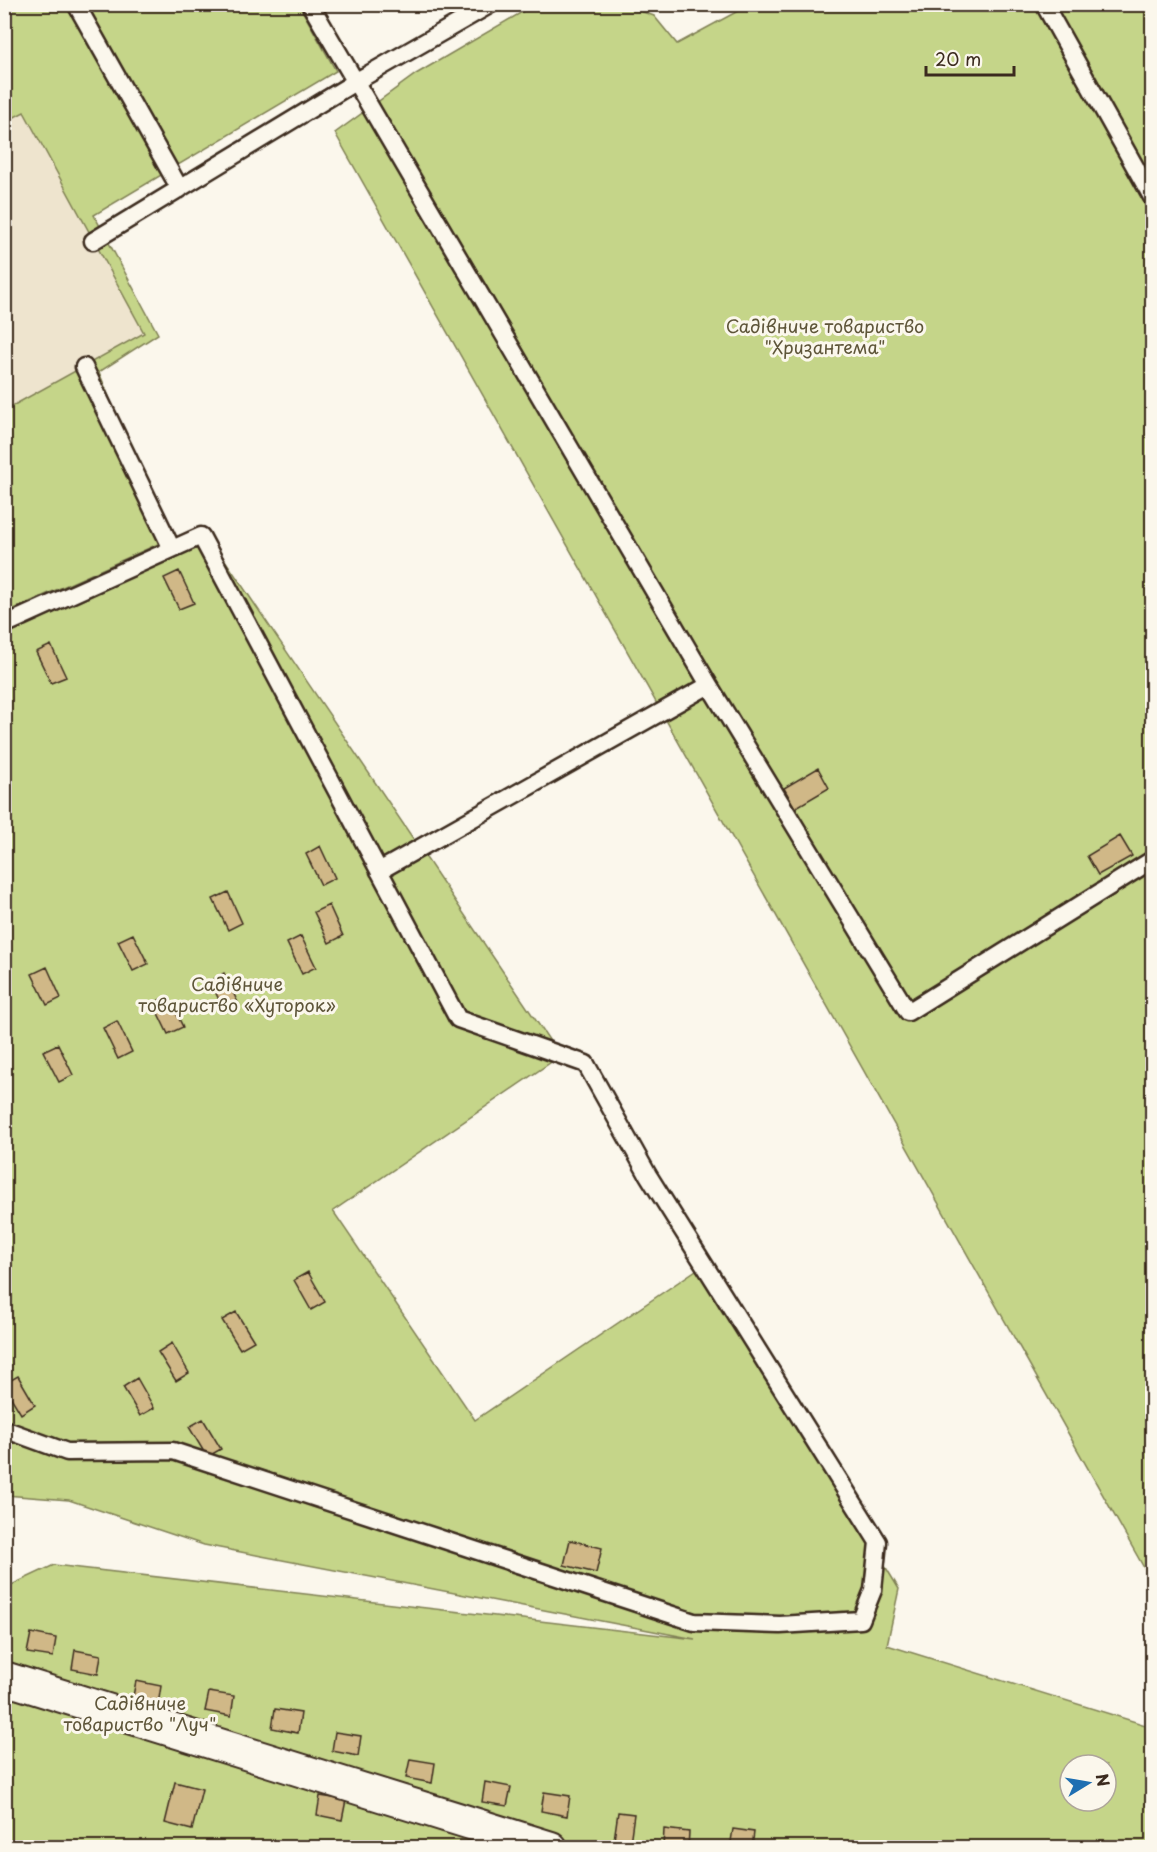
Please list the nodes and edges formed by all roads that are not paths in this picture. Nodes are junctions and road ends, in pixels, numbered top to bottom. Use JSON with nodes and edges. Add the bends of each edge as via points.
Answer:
{"nodes":[{"id":1,"x":76,"y":4,"type":"edge"},
{"id":2,"x":310,"y":4,"type":"edge"},
{"id":3,"x":491,"y":4,"type":"edge"},
{"id":4,"x":1044,"y":4,"type":"edge"},
{"id":5,"x":355,"y":82,"type":"junction"},
{"id":6,"x":180,"y":189,"type":"junction"},
{"id":7,"x":1152,"y":197,"type":"edge"},
{"id":8,"x":93,"y":241,"type":"dead end"},
{"id":9,"x":84,"y":367,"type":"dead end"},
{"id":10,"x":172,"y":549,"type":"junction"},
{"id":11,"x":4,"y":626,"type":"edge"},
{"id":12,"x":709,"y":685,"type":"junction"},
{"id":13,"x":1152,"y":860,"type":"edge"},
{"id":14,"x":379,"y":871,"type":"junction"},
{"id":15,"x":4,"y":1430,"type":"edge"},
{"id":16,"x":4,"y":1678,"type":"edge"},
{"id":17,"x":551,"y":1848,"type":"edge"}],
"edges":[{"from":1,"to":6,"type":"lane"},
{"from":2,"to":5,"type":"lane"},
{"from":3,"to":5,"type":"lane"},
{"from":4,"to":7,"type":"lane"},
{"from":5,"to":6,"type":"lane"},
{"from":5,"to":12,"type":"lane"},
{"from":6,"to":8,"type":"lane"},
{"from":9,"to":10,"type":"lane"},
{"from":10,"to":11,"type":"lane"},
{"from":10,"to":14,"type":"lane","via":[[201,536]]},
{"from":12,"to":13,"type":"lane","via":[[908,1012]]},
{"from":12,"to":14,"type":"lane"},
{"from":14,"to":15,"type":"lane","via":[[458,1019],[586,1064],[648,1175],[878,1542],[873,1590],[861,1620],[780,1625],[694,1622],[172,1450],[67,1452]]},
{"from":16,"to":17,"type":"street"}]}
